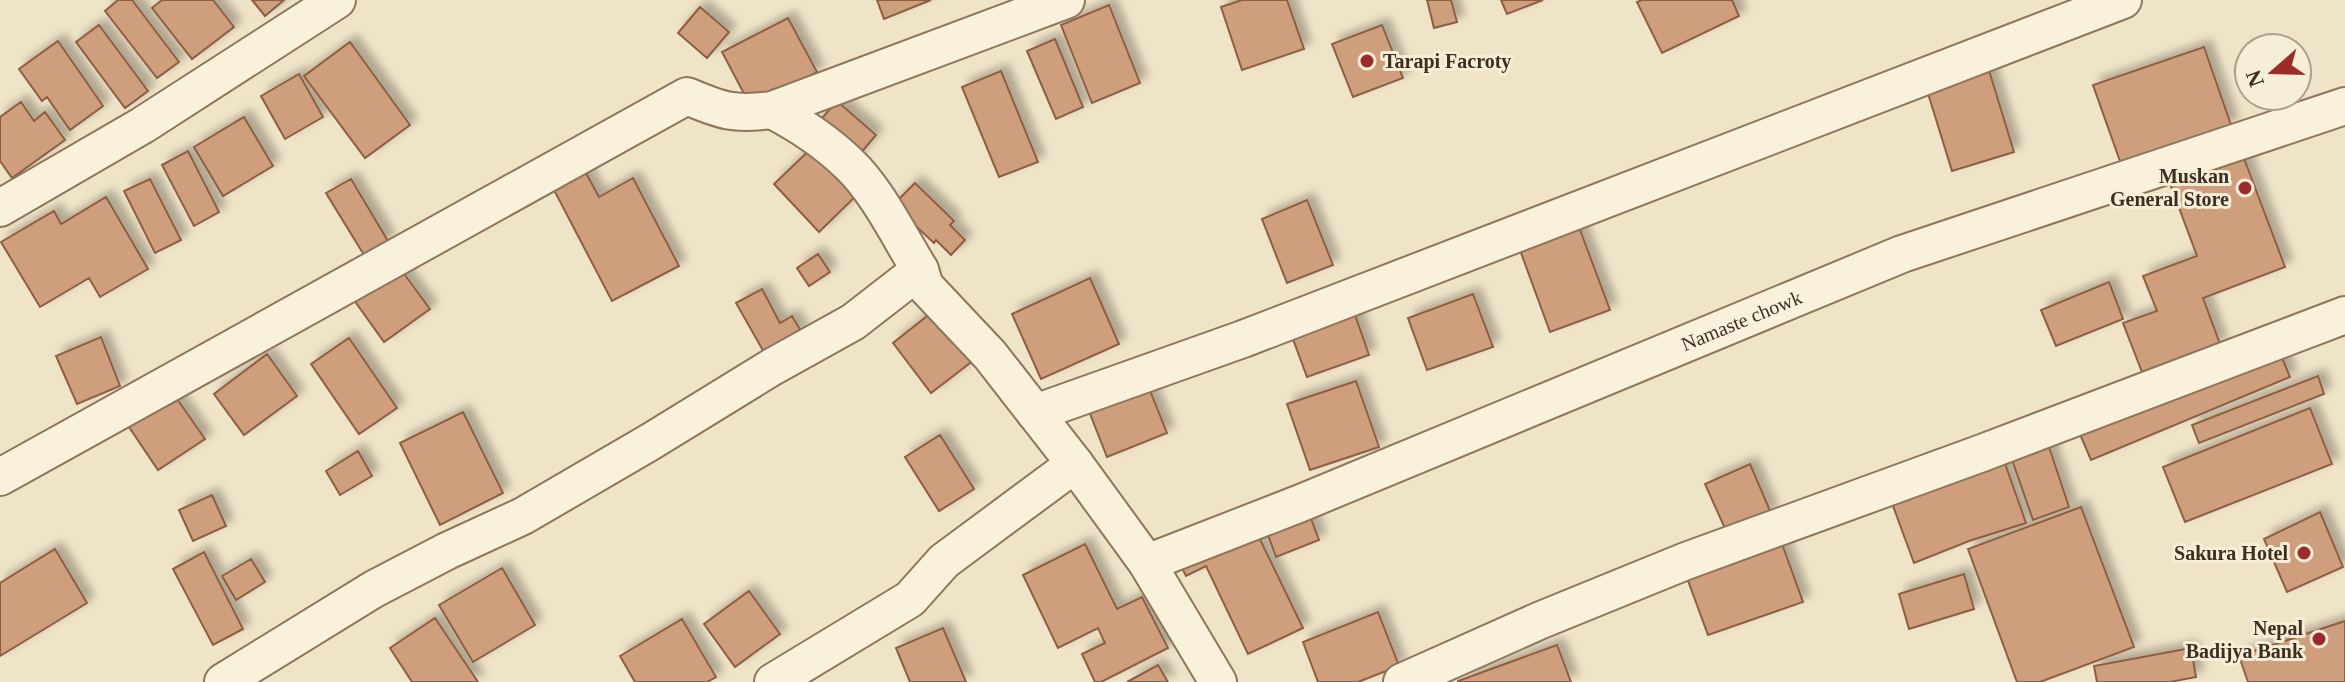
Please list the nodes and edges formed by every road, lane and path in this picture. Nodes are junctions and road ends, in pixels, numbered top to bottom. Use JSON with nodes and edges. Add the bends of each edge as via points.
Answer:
{"nodes":[{"id":1,"x":337,"y":0,"type":"edge"},
{"id":2,"x":1066,"y":0,"type":"edge"},
{"id":3,"x":2123,"y":0,"type":"edge"},
{"id":4,"x":2345,"y":106,"type":"edge"},
{"id":5,"x":772,"y":110,"type":"junction"},
{"id":6,"x":0,"y":208,"type":"edge"},
{"id":7,"x":920,"y":270,"type":"junction"},
{"id":8,"x":2345,"y":315,"type":"edge"},
{"id":9,"x":1035,"y":413,"type":"junction"},
{"id":10,"x":1075,"y":464,"type":"junction"},
{"id":11,"x":0,"y":477,"type":"edge"},
{"id":12,"x":1147,"y":563,"type":"junction"},
{"id":13,"x":223,"y":682,"type":"edge"},
{"id":14,"x":773,"y":682,"type":"edge"},
{"id":15,"x":1218,"y":682,"type":"edge"},
{"id":16,"x":1402,"y":682,"type":"edge"}],
"edges":[{"from":1,"to":6,"type":"street","via":[[143,125]]},
{"from":2,"to":5,"type":"street"},
{"from":3,"to":9,"type":"street","via":[[1243,339]]},
{"from":4,"to":12,"type":"street","name":"Namaste chowk","via":[[1902,254]]},
{"from":5,"to":7,"type":"street","via":[[850,164]]},
{"from":5,"to":11,"type":"street","via":[[724,112],[687,96]]},
{"from":7,"to":9,"type":"street","via":[[925,286]]},
{"from":7,"to":13,"type":"street","via":[[853,322],[650,442],[523,516],[374,589]]},
{"from":8,"to":16,"type":"street","via":[[1686,561]]},
{"from":9,"to":10,"type":"street"},
{"from":10,"to":12,"type":"street"},
{"from":10,"to":14,"type":"street","via":[[944,561],[910,599]]},
{"from":12,"to":15,"type":"street"}]}
